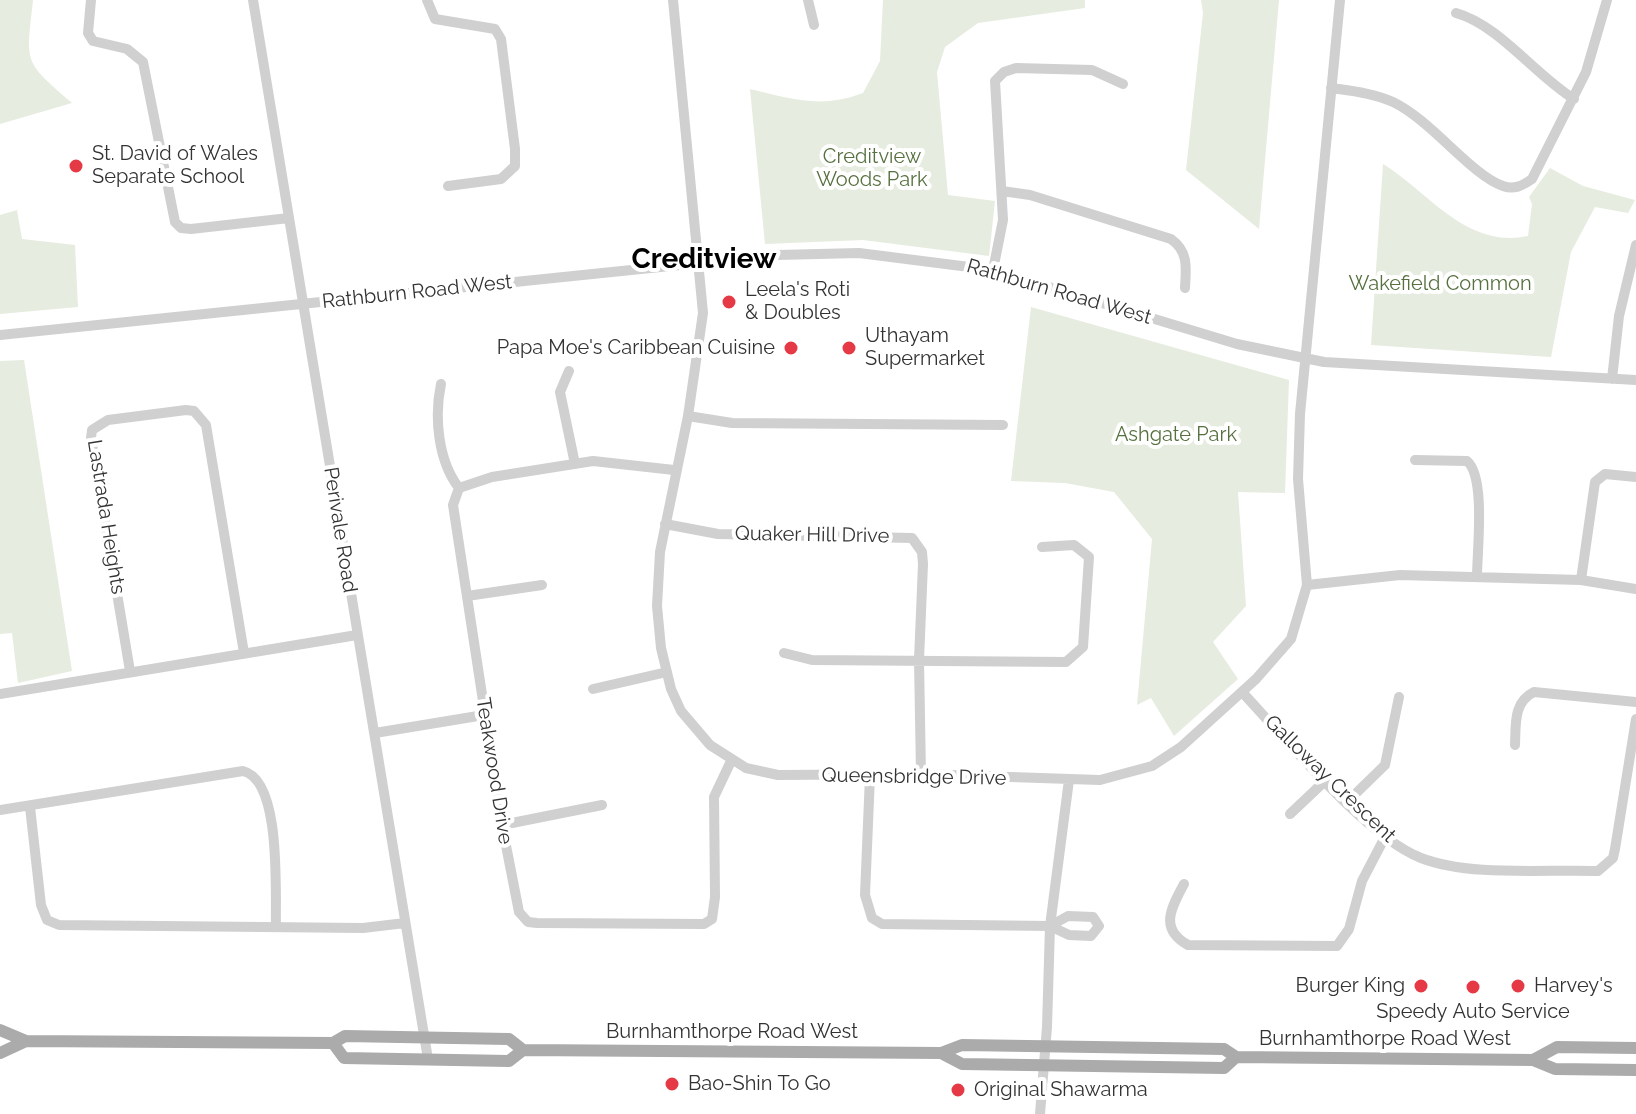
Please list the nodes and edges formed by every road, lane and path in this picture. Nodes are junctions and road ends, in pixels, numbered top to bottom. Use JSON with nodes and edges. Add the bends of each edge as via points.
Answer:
{"nodes":[{"id":1,"x":91,"y":0,"type":"edge"},
{"id":2,"x":253,"y":0,"type":"edge"},
{"id":3,"x":427,"y":0,"type":"edge"},
{"id":4,"x":673,"y":0,"type":"edge"},
{"id":5,"x":808,"y":0,"type":"edge"},
{"id":6,"x":1340,"y":0,"type":"edge"},
{"id":7,"x":1607,"y":0,"type":"edge"},
{"id":8,"x":1456,"y":13,"type":"dead end"},
{"id":9,"x":814,"y":25,"type":"dead end"},
{"id":10,"x":1123,"y":84,"type":"dead end"},
{"id":11,"x":1331,"y":88,"type":"junction"},
{"id":12,"x":1574,"y":99,"type":"junction"},
{"id":13,"x":448,"y":186,"type":"dead end"},
{"id":14,"x":1002,"y":191,"type":"junction"},
{"id":15,"x":289,"y":218,"type":"junction"},
{"id":16,"x":1636,"y":245,"type":"edge"},
{"id":17,"x":698,"y":263,"type":"junction"},
{"id":18,"x":993,"y":270,"type":"junction"},
{"id":19,"x":1631,"y":283,"type":"edge"},
{"id":20,"x":1185,"y":288,"type":"dead end"},
{"id":21,"x":303,"y":303,"type":"junction"},
{"id":22,"x":0,"y":335,"type":"edge"},
{"id":23,"x":1305,"y":359,"type":"junction"},
{"id":24,"x":569,"y":371,"type":"dead end"},
{"id":25,"x":1612,"y":379,"type":"junction"},
{"id":26,"x":1636,"y":380,"type":"edge"},
{"id":27,"x":441,"y":384,"type":"dead end"},
{"id":28,"x":688,"y":416,"type":"junction"},
{"id":29,"x":1003,"y":425,"type":"dead end"},
{"id":30,"x":1415,"y":460,"type":"dead end"},
{"id":31,"x":575,"y":464,"type":"junction"},
{"id":32,"x":674,"y":470,"type":"junction"},
{"id":33,"x":1636,"y":477,"type":"edge"},
{"id":34,"x":459,"y":488,"type":"junction"},
{"id":35,"x":665,"y":524,"type":"junction"},
{"id":36,"x":1042,"y":547,"type":"dead end"},
{"id":37,"x":1477,"y":577,"type":"junction"},
{"id":38,"x":1581,"y":580,"type":"junction"},
{"id":39,"x":542,"y":585,"type":"dead end"},
{"id":40,"x":1307,"y":585,"type":"junction"},
{"id":41,"x":1636,"y":589,"type":"edge"},
{"id":42,"x":467,"y":596,"type":"junction"},
{"id":43,"x":357,"y":635,"type":"junction"},
{"id":44,"x":244,"y":653,"type":"junction"},
{"id":45,"x":784,"y":653,"type":"dead end"},
{"id":46,"x":919,"y":660,"type":"junction"},
{"id":47,"x":130,"y":671,"type":"junction"},
{"id":48,"x":667,"y":672,"type":"junction"},
{"id":49,"x":593,"y":689,"type":"dead end"},
{"id":50,"x":1242,"y":692,"type":"junction"},
{"id":51,"x":0,"y":694,"type":"edge"},
{"id":52,"x":1399,"y":697,"type":"dead end"},
{"id":53,"x":1636,"y":702,"type":"edge"},
{"id":54,"x":484,"y":715,"type":"junction"},
{"id":55,"x":1636,"y":719,"type":"edge"},
{"id":56,"x":375,"y":733,"type":"junction"},
{"id":57,"x":1515,"y":745,"type":"dead end"},
{"id":58,"x":732,"y":759,"type":"junction"},
{"id":59,"x":921,"y":774,"type":"junction"},
{"id":60,"x":870,"y":776,"type":"junction"},
{"id":61,"x":1069,"y":780,"type":"junction"},
{"id":62,"x":1326,"y":780,"type":"junction"},
{"id":63,"x":1348,"y":801,"type":"junction"},
{"id":64,"x":602,"y":805,"type":"dead end"},
{"id":65,"x":30,"y":807,"type":"junction"},
{"id":66,"x":0,"y":810,"type":"edge"},
{"id":67,"x":1290,"y":814,"type":"dead end"},
{"id":68,"x":502,"y":825,"type":"junction"},
{"id":69,"x":1385,"y":837,"type":"junction"},
{"id":70,"x":1184,"y":884,"type":"dead end"},
{"id":71,"x":405,"y":923,"type":"junction"},
{"id":72,"x":276,"y":926,"type":"junction"},
{"id":73,"x":1050,"y":926,"type":"junction"},
{"id":74,"x":0,"y":1030,"type":"edge"},
{"id":75,"x":425,"y":1038,"type":"junction"},
{"id":76,"x":26,"y":1041,"type":"junction"},
{"id":77,"x":333,"y":1043,"type":"junction"},
{"id":78,"x":1046,"y":1047,"type":"junction"},
{"id":79,"x":1636,"y":1048,"type":"edge"},
{"id":80,"x":523,"y":1050,"type":"junction"},
{"id":81,"x":0,"y":1053,"type":"edge"},
{"id":82,"x":941,"y":1053,"type":"junction"},
{"id":83,"x":1236,"y":1057,"type":"junction"},
{"id":84,"x":428,"y":1059,"type":"junction"},
{"id":85,"x":1533,"y":1060,"type":"junction"},
{"id":86,"x":1044,"y":1065,"type":"junction"},
{"id":87,"x":1636,"y":1070,"type":"edge"},
{"id":88,"x":1040,"y":1114,"type":"edge"}],
"edges":[{"from":1,"to":15,"type":"street","via":[[88,33],[93,41],[127,49],[143,62],[175,222],[191,229]]},
{"from":2,"to":15,"type":"street","name":"Perivale Road"},
{"from":3,"to":13,"type":"street","via":[[435,19],[486,26],[501,39],[515,149],[515,166],[501,179]]},
{"from":4,"to":17,"type":"street","name":"Queensbridge Drive"},
{"from":5,"to":9,"type":"street"},
{"from":6,"to":11,"type":"street","name":"Queensbridge Drive"},
{"from":7,"to":12,"type":"street"},
{"from":8,"to":12,"type":"street","via":[[1477,19]]},
{"from":10,"to":14,"type":"street","via":[[1092,70],[1004,72],[995,81]]},
{"from":11,"to":12,"type":"street","via":[[1394,103],[1505,188],[1532,179]]},
{"from":11,"to":23,"type":"street","name":"Queensbridge Drive"},
{"from":14,"to":18,"type":"street","via":[[1003,220]]},
{"from":14,"to":20,"type":"street","via":[[1171,239],[1181,246],[1186,260]]},
{"from":15,"to":21,"type":"street","name":"Perivale Road"},
{"from":16,"to":19,"type":"street"},
{"from":17,"to":18,"type":"street","name":"Rathburn Road West","via":[[859,253]]},
{"from":17,"to":21,"type":"street","name":"Rathburn Road West"},
{"from":17,"to":28,"type":"street","name":"Queensbridge Drive","via":[[703,313]]},
{"from":18,"to":23,"type":"street","name":"Rathburn Road West","via":[[1237,344]]},
{"from":19,"to":25,"type":"street"},
{"from":21,"to":22,"type":"street","name":"Rathburn Road West"},
{"from":21,"to":43,"type":"street","name":"Perivale Road"},
{"from":23,"to":25,"type":"street","name":"Rathburn Road West"},
{"from":23,"to":40,"type":"street","name":"Queensbridge Drive","via":[[1298,479]]},
{"from":24,"to":31,"type":"street","via":[[560,392]]},
{"from":25,"to":26,"type":"street","name":"Rathburn Road West"},
{"from":27,"to":34,"type":"street","via":[[436,408],[445,466]]},
{"from":28,"to":29,"type":"street","via":[[732,423]]},
{"from":28,"to":32,"type":"street","name":"Queensbridge Drive"},
{"from":30,"to":37,"type":"street","via":[[1472,464],[1478,481]]},
{"from":31,"to":32,"type":"street","via":[[605,461]]},
{"from":31,"to":34,"type":"street","via":[[492,477]]},
{"from":32,"to":35,"type":"street","name":"Queensbridge Drive"},
{"from":33,"to":38,"type":"street","via":[[1605,474],[1595,482]]},
{"from":34,"to":42,"type":"street","name":"Teakwood Drive","via":[[453,513]]},
{"from":35,"to":46,"type":"street","name":"Quaker Hill Drive","via":[[718,534],[912,538],[923,564]]},
{"from":35,"to":48,"type":"street","name":"Queensbridge Drive","via":[[657,606]]},
{"from":36,"to":46,"type":"street","via":[[1074,545],[1089,557],[1083,647],[1076,657],[1066,662]]},
{"from":37,"to":38,"type":"street"},
{"from":37,"to":40,"type":"street","via":[[1400,575]]},
{"from":38,"to":41,"type":"street"},
{"from":39,"to":42,"type":"street"},
{"from":40,"to":50,"type":"street","name":"Queensbridge Drive","via":[[1291,639]]},
{"from":42,"to":54,"type":"street","name":"Teakwood Drive"},
{"from":43,"to":44,"type":"street"},
{"from":43,"to":56,"type":"street","name":"Perivale Road"},
{"from":44,"to":47,"type":"street"},
{"from":44,"to":47,"type":"street","name":"Lastrada Heights","via":[[206,425],[186,410],[108,420],[92,430],[91,438]]},
{"from":45,"to":46,"type":"street","via":[[812,660]]},
{"from":46,"to":59,"type":"street","name":"Quaker Hill Drive"},
{"from":47,"to":51,"type":"street"},
{"from":48,"to":49,"type":"street"},
{"from":48,"to":58,"type":"street","name":"Queensbridge Drive","via":[[681,711],[710,745]]},
{"from":50,"to":61,"type":"street","name":"Queensbridge Drive","via":[[1152,766],[1114,777]]},
{"from":50,"to":62,"type":"street","name":"Galloway Crescent"},
{"from":52,"to":63,"type":"street","via":[[1385,765]]},
{"from":53,"to":57,"type":"street","via":[[1534,692],[1518,708]]},
{"from":54,"to":56,"type":"street"},
{"from":54,"to":68,"type":"street","name":"Teakwood Drive"},
{"from":55,"to":69,"type":"street","name":"Galloway Crescent","via":[[1613,858],[1598,871],[1458,865],[1423,859]]},
{"from":56,"to":71,"type":"street","name":"Perivale Road"},
{"from":58,"to":60,"type":"street","name":"Queensbridge Drive","via":[[778,775]]},
{"from":58,"to":68,"type":"street","name":"Teakwood Drive","via":[[714,797],[715,905],[712,919],[704,924],[528,922],[516,906]]},
{"from":59,"to":60,"type":"street","name":"Queensbridge Drive"},
{"from":59,"to":61,"type":"street","name":"Queensbridge Drive"},
{"from":60,"to":73,"type":"street","via":[[865,895],[872,918],[882,924]]},
{"from":61,"to":73,"type":"street"},
{"from":62,"to":63,"type":"street","name":"Galloway Crescent"},
{"from":62,"to":67,"type":"street"},
{"from":63,"to":69,"type":"street","name":"Galloway Crescent"},
{"from":64,"to":68,"type":"street"},
{"from":65,"to":66,"type":"street"},
{"from":65,"to":72,"type":"street","via":[[47,920],[59,925]]},
{"from":65,"to":72,"type":"street","via":[[252,773],[268,803]]},
{"from":69,"to":70,"type":"street","via":[[1362,881],[1349,929],[1337,946],[1188,945],[1171,933],[1168,922]]},
{"from":71,"to":72,"type":"street","via":[[363,928]]},
{"from":71,"to":75,"type":"street","name":"Perivale Road"},
{"from":73,"to":78,"type":"street"},
{"from":74,"to":76,"type":"main road","name":"Burnhamthorpe Road West"},
{"from":75,"to":77,"type":"main road","name":"Burnhamthorpe Road West","via":[[345,1036]]},
{"from":75,"to":80,"type":"main road","name":"Burnhamthorpe Road West","via":[[509,1039]]},
{"from":75,"to":84,"type":"street","name":"Perivale Road"},
{"from":76,"to":77,"type":"main road","name":"Burnhamthorpe Road West"},
{"from":76,"to":81,"type":"main road","name":"Burnhamthorpe Road West"},
{"from":77,"to":84,"type":"main road","name":"Burnhamthorpe Road West","via":[[344,1058]]},
{"from":78,"to":82,"type":"main road","name":"Burnhamthorpe Road West","via":[[962,1045]]},
{"from":78,"to":83,"type":"main road","name":"Burnhamthorpe Road West","via":[[1224,1049]]},
{"from":78,"to":86,"type":"street"},
{"from":79,"to":85,"type":"main road","name":"Burnhamthorpe Road West","via":[[1557,1047]]},
{"from":80,"to":82,"type":"main road","name":"Burnhamthorpe Road West"},
{"from":80,"to":84,"type":"main road","name":"Burnhamthorpe Road West","via":[[509,1061]]},
{"from":82,"to":86,"type":"main road","name":"Burnhamthorpe Road West","via":[[962,1064]]},
{"from":83,"to":85,"type":"main road","name":"Burnhamthorpe Road West"},
{"from":83,"to":86,"type":"main road","name":"Burnhamthorpe Road West","via":[[1224,1068]]},
{"from":85,"to":87,"type":"main road","name":"Burnhamthorpe Road West","via":[[1555,1069]]},
{"from":86,"to":88,"type":"street"}]}
